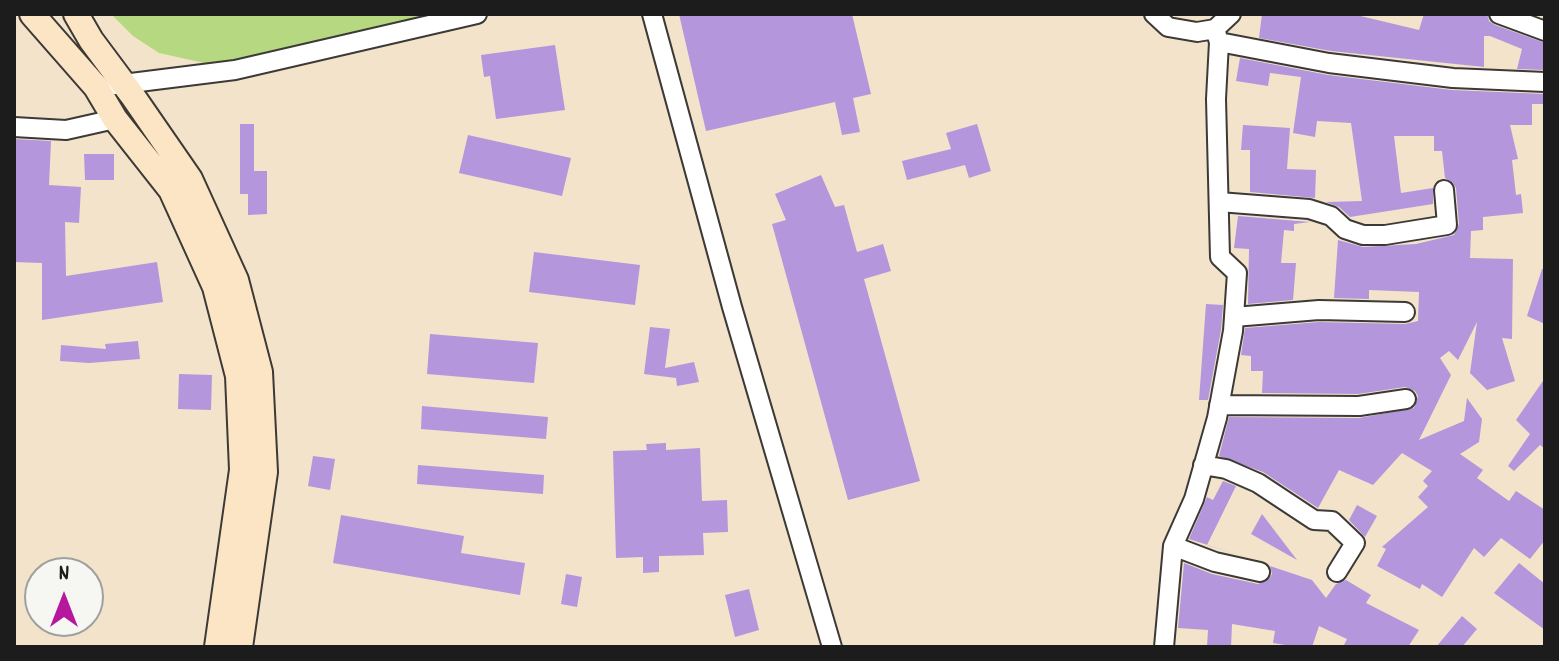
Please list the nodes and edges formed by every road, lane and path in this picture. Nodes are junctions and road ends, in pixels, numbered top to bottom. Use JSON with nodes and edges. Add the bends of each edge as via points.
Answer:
{"nodes":[{"id":1,"x":32,"y":14,"type":"edge"},
{"id":2,"x":76,"y":14,"type":"edge"},
{"id":3,"x":477,"y":14,"type":"edge"},
{"id":4,"x":652,"y":14,"type":"edge"},
{"id":5,"x":1154,"y":14,"type":"edge"},
{"id":6,"x":1231,"y":14,"type":"edge"},
{"id":7,"x":1499,"y":14,"type":"edge"},
{"id":8,"x":1545,"y":31,"type":"edge"},
{"id":9,"x":1217,"y":36,"type":"junction"},
{"id":10,"x":1545,"y":82,"type":"edge"},
{"id":11,"x":125,"y":84,"type":"junction"},
{"id":12,"x":96,"y":87,"type":"junction"},
{"id":13,"x":115,"y":119,"type":"junction"},
{"id":14,"x":14,"y":127,"type":"edge"},
{"id":15,"x":1444,"y":190,"type":"dead end"},
{"id":16,"x":1219,"y":202,"type":"junction"},
{"id":17,"x":1405,"y":312,"type":"dead end"},
{"id":18,"x":1234,"y":317,"type":"junction"},
{"id":19,"x":1406,"y":399,"type":"dead end"},
{"id":20,"x":1219,"y":405,"type":"junction"},
{"id":21,"x":1203,"y":465,"type":"junction"},
{"id":22,"x":1173,"y":546,"type":"junction"},
{"id":23,"x":1260,"y":572,"type":"dead end"},
{"id":24,"x":1337,"y":572,"type":"dead end"},
{"id":25,"x":217,"y":647,"type":"edge"},
{"id":26,"x":240,"y":647,"type":"edge"},
{"id":27,"x":832,"y":647,"type":"edge"},
{"id":28,"x":1164,"y":647,"type":"edge"}],
"edges":[{"from":1,"to":12,"type":"main road"},
{"from":2,"to":11,"type":"main road"},
{"from":3,"to":11,"type":"street","via":[[235,70]]},
{"from":4,"to":27,"type":"street"},
{"from":5,"to":9,"type":"street","via":[[1168,27]]},
{"from":6,"to":9,"type":"street"},
{"from":7,"to":8,"type":"street"},
{"from":9,"to":10,"type":"street","via":[[1329,63],[1453,78]]},
{"from":9,"to":16,"type":"street"},
{"from":11,"to":12,"type":"street"},
{"from":11,"to":26,"type":"main road","via":[[190,179],[236,280],[260,372],[265,472]]},
{"from":12,"to":13,"type":"main road"},
{"from":13,"to":14,"type":"street","via":[[69,129]]},
{"from":13,"to":25,"type":"main road","via":[[171,190],[215,287],[238,376],[242,470]]},
{"from":15,"to":16,"type":"street","via":[[1447,225],[1385,235],[1345,229],[1331,216],[1309,209]]},
{"from":16,"to":18,"type":"street","via":[[1220,257],[1237,273]]},
{"from":17,"to":18,"type":"street","via":[[1319,310]]},
{"from":18,"to":20,"type":"street"},
{"from":19,"to":20,"type":"street","via":[[1359,406]]},
{"from":20,"to":21,"type":"street"},
{"from":21,"to":22,"type":"street"},
{"from":21,"to":24,"type":"street","via":[[1258,483],[1314,520],[1332,521],[1355,543]]},
{"from":22,"to":23,"type":"street"},
{"from":22,"to":28,"type":"street"}]}
